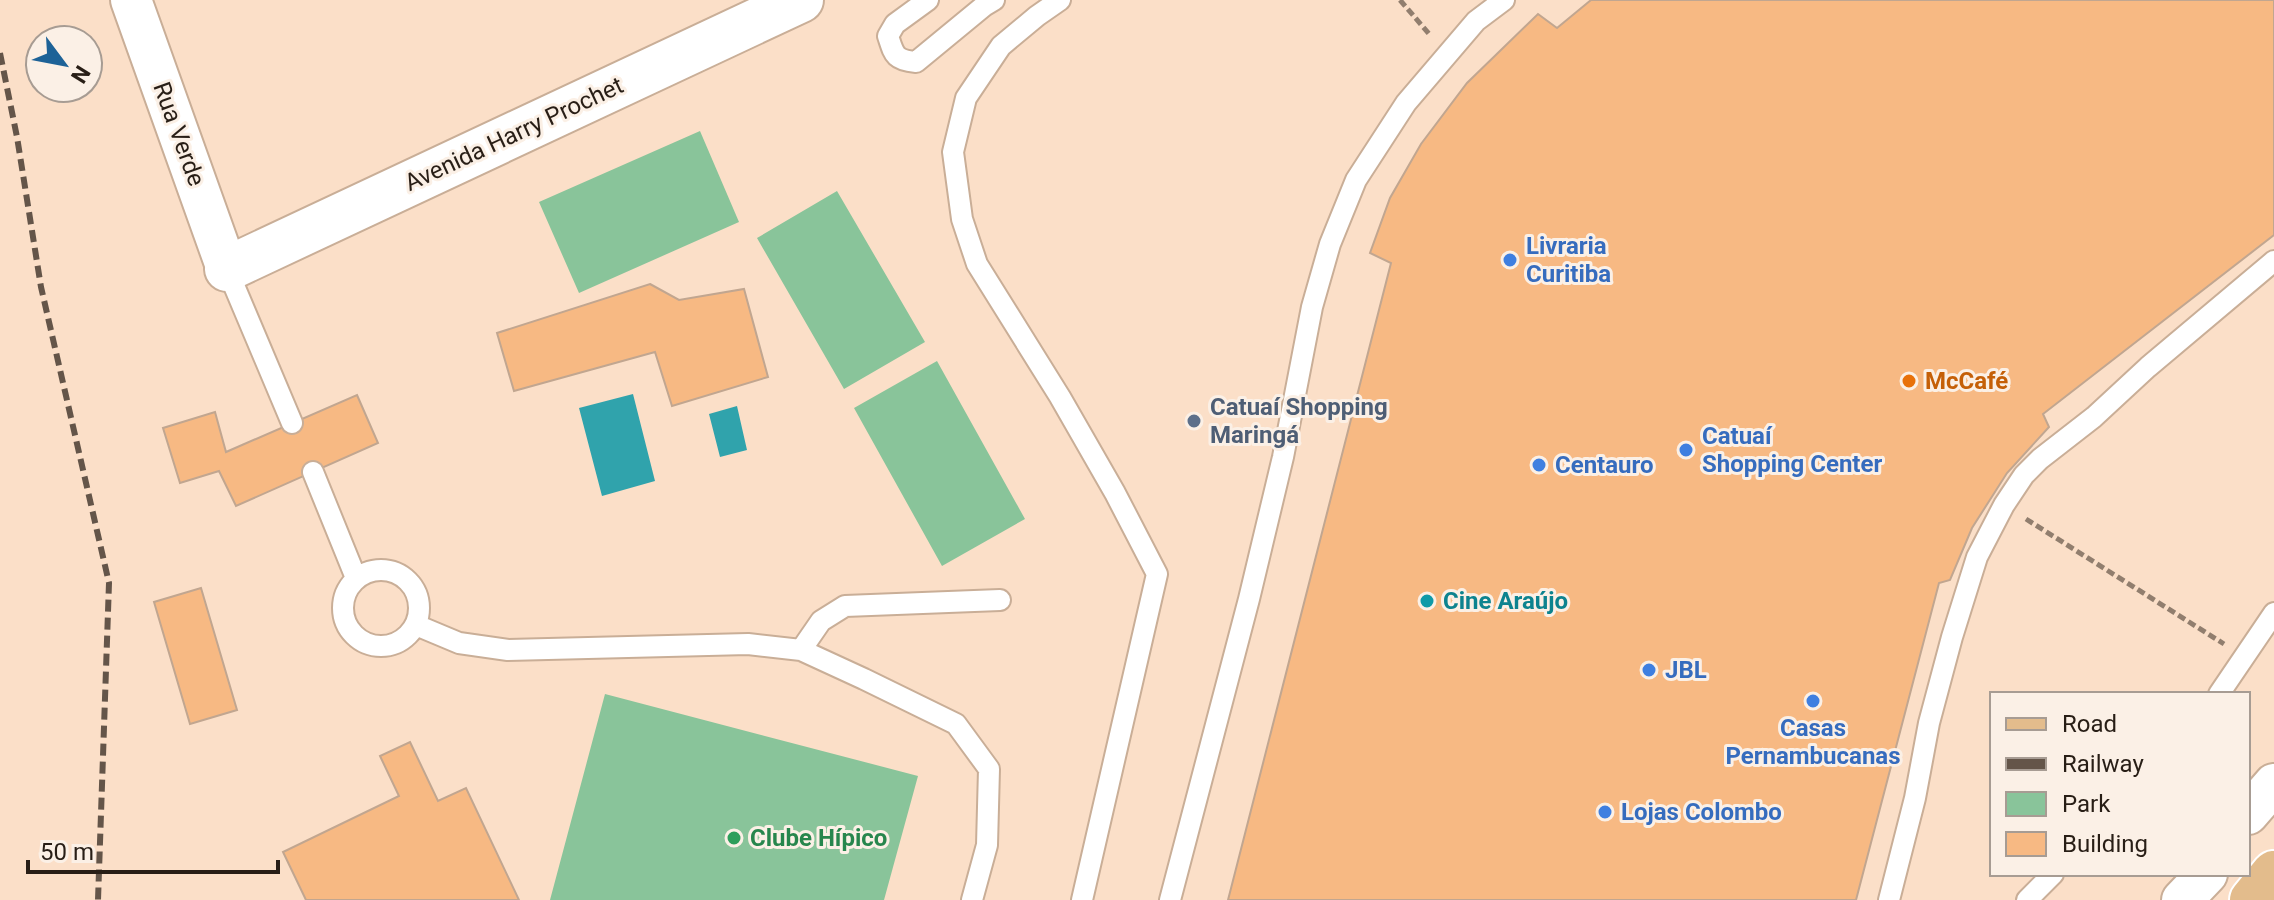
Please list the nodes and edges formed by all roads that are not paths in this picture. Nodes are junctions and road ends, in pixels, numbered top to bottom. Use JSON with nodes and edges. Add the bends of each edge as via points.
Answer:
{"nodes":[{"id":1,"x":131,"y":0,"type":"edge"},
{"id":2,"x":801,"y":0,"type":"edge"},
{"id":3,"x":928,"y":0,"type":"edge"},
{"id":4,"x":994,"y":0,"type":"edge"},
{"id":5,"x":1060,"y":0,"type":"edge"},
{"id":6,"x":1504,"y":0,"type":"edge"},
{"id":7,"x":2274,"y":261,"type":"edge"},
{"id":8,"x":227,"y":269,"type":"junction"},
{"id":9,"x":292,"y":423,"type":"dead end"},
{"id":10,"x":313,"y":472,"type":"dead end"},
{"id":11,"x":356,"y":578,"type":"junction"},
{"id":12,"x":1000,"y":600,"type":"dead end"},
{"id":13,"x":2274,"y":613,"type":"edge"},
{"id":14,"x":416,"y":625,"type":"junction"},
{"id":15,"x":801,"y":650,"type":"junction"},
{"id":16,"x":2220,"y":692,"type":"edge"},
{"id":17,"x":2274,"y":784,"type":"edge"},
{"id":18,"x":2274,"y":803,"type":"edge"},
{"id":19,"x":2250,"y":812,"type":"edge"},
{"id":20,"x":2250,"y":828,"type":"edge"},
{"id":21,"x":2274,"y":873,"type":"edge"},
{"id":22,"x":2051,"y":876,"type":"edge"},
{"id":23,"x":2194,"y":876,"type":"edge"},
{"id":24,"x":2205,"y":876,"type":"edge"},
{"id":25,"x":972,"y":900,"type":"edge"},
{"id":26,"x":1082,"y":900,"type":"edge"},
{"id":27,"x":1170,"y":900,"type":"edge"},
{"id":28,"x":1889,"y":900,"type":"edge"},
{"id":29,"x":2027,"y":900,"type":"edge"},
{"id":30,"x":2173,"y":900,"type":"edge"},
{"id":31,"x":2182,"y":900,"type":"edge"},
{"id":32,"x":2252,"y":900,"type":"edge"}],
"edges":[{"from":1,"to":8,"type":"street","name":"Rua Verde"},
{"from":2,"to":8,"type":"street","name":"Avenida Harry Prochet"},
{"from":3,"to":4,"type":"lane","via":[[895,24],[888,36],[894,55],[904,61],[916,62]]},
{"from":5,"to":26,"type":"lane","via":[[1001,46],[966,98],[953,152],[962,219],[977,264],[1060,397],[1157,574]]},
{"from":6,"to":27,"type":"lane","via":[[1476,21],[1406,103],[1356,180],[1330,244],[1249,599]]},
{"from":7,"to":28,"type":"lane","via":[[2040,459],[2004,505],[1977,557],[1952,637]]},
{"from":8,"to":9,"type":"lane"},
{"from":10,"to":11,"type":"lane"},
{"from":11,"to":14,"type":"lane","via":[[385,569],[411,582],[420,610]]},
{"from":11,"to":14,"type":"lane","via":[[343,604],[352,633],[378,646],[406,637]]},
{"from":12,"to":15,"type":"lane","via":[[845,606],[821,621]]},
{"from":13,"to":16,"type":"lane"},
{"from":14,"to":15,"type":"lane","via":[[459,643],[508,650],[748,644]]},
{"from":15,"to":25,"type":"lane","via":[[956,724],[989,769],[987,845]]},
{"from":17,"to":19,"type":"street"},
{"from":18,"to":20,"type":"street"},
{"from":21,"to":32,"type":"main road"},
{"from":22,"to":29,"type":"lane"},
{"from":23,"to":30,"type":"street"},
{"from":24,"to":31,"type":"street"}]}
